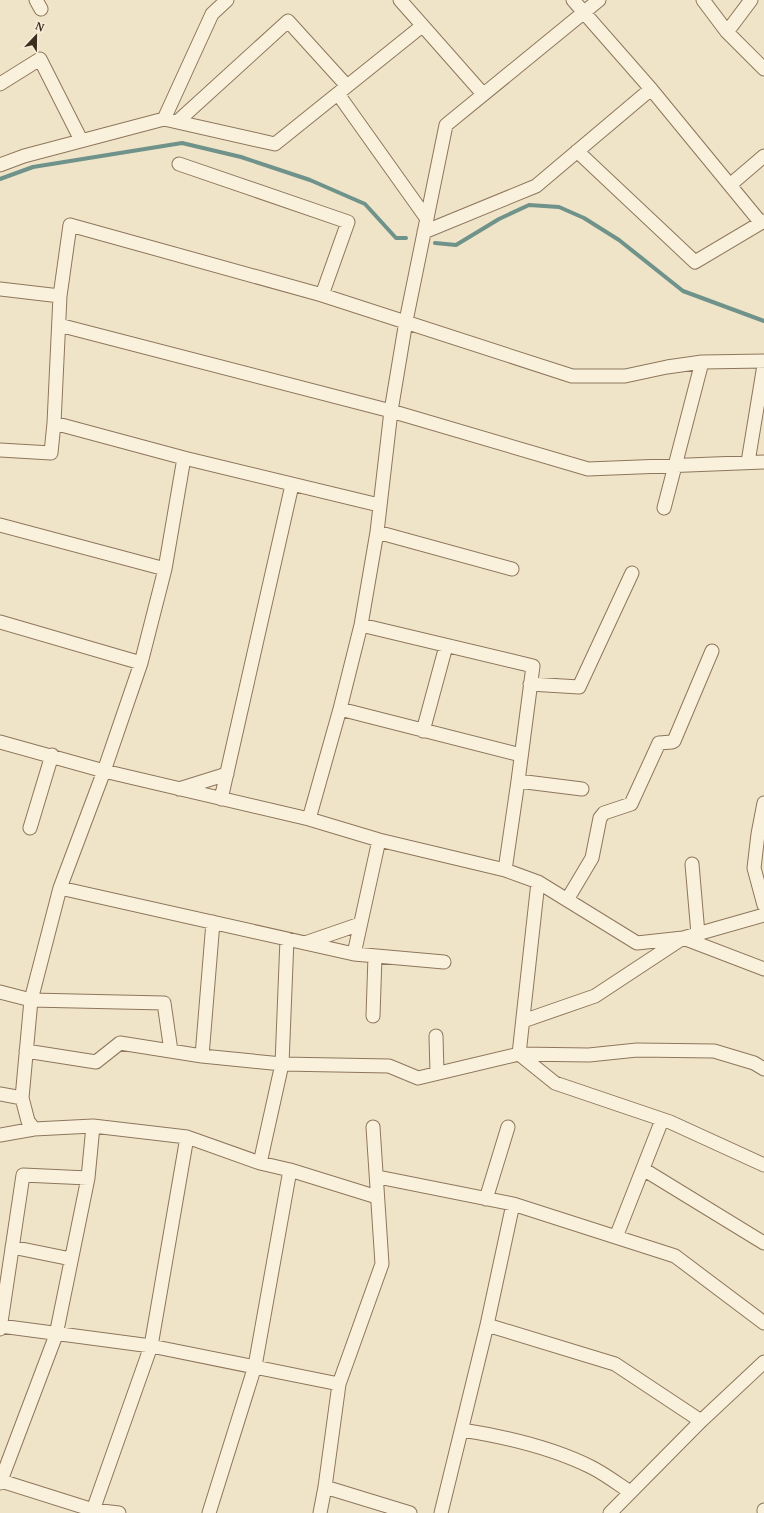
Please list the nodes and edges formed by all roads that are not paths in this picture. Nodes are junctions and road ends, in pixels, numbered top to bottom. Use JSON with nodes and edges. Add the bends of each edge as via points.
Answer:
{"nodes":[{"id":1,"x":227,"y":0,"type":"edge"},
{"id":2,"x":400,"y":0,"type":"edge"},
{"id":3,"x":573,"y":0,"type":"edge"},
{"id":4,"x":599,"y":0,"type":"edge"},
{"id":5,"x":703,"y":0,"type":"edge"},
{"id":6,"x":751,"y":0,"type":"edge"},
{"id":7,"x":584,"y":13,"type":"junction"},
{"id":8,"x":422,"y":26,"type":"junction"},
{"id":9,"x":727,"y":32,"type":"junction"},
{"id":10,"x":764,"y":69,"type":"edge"},
{"id":11,"x":0,"y":84,"type":"edge"},
{"id":12,"x":651,"y":89,"type":"junction"},
{"id":13,"x":342,"y":90,"type":"junction"},
{"id":14,"x":484,"y":94,"type":"junction"},
{"id":15,"x":164,"y":119,"type":"junction"},
{"id":16,"x":178,"y":122,"type":"junction"},
{"id":17,"x":80,"y":140,"type":"junction"},
{"id":18,"x":577,"y":151,"type":"junction"},
{"id":19,"x":764,"y":156,"type":"edge"},
{"id":20,"x":179,"y":164,"type":"dead end"},
{"id":21,"x":0,"y":165,"type":"edge"},
{"id":22,"x":730,"y":185,"type":"junction"},
{"id":23,"x":763,"y":222,"type":"edge"},
{"id":24,"x":425,"y":225,"type":"junction"},
{"id":25,"x":0,"y":289,"type":"edge"},
{"id":26,"x":322,"y":295,"type":"junction"},
{"id":27,"x":60,"y":296,"type":"junction"},
{"id":28,"x":406,"y":322,"type":"junction"},
{"id":29,"x":59,"y":325,"type":"junction"},
{"id":30,"x":764,"y":361,"type":"edge"},
{"id":31,"x":702,"y":362,"type":"junction"},
{"id":32,"x":764,"y":365,"type":"edge"},
{"id":33,"x":391,"y":411,"type":"junction"},
{"id":34,"x":54,"y":423,"type":"junction"},
{"id":35,"x":0,"y":450,"type":"edge"},
{"id":36,"x":184,"y":458,"type":"junction"},
{"id":37,"x":748,"y":462,"type":"junction"},
{"id":38,"x":764,"y":462,"type":"edge"},
{"id":39,"x":675,"y":466,"type":"junction"},
{"id":40,"x":292,"y":485,"type":"junction"},
{"id":41,"x":379,"y":505,"type":"junction"},
{"id":42,"x":664,"y":508,"type":"dead end"},
{"id":43,"x":0,"y":525,"type":"edge"},
{"id":44,"x":377,"y":532,"type":"junction"},
{"id":45,"x":165,"y":569,"type":"junction"},
{"id":46,"x":512,"y":569,"type":"dead end"},
{"id":47,"x":632,"y":573,"type":"dead end"},
{"id":48,"x":0,"y":622,"type":"edge"},
{"id":49,"x":360,"y":625,"type":"junction"},
{"id":50,"x":446,"y":646,"type":"junction"},
{"id":51,"x":712,"y":651,"type":"dead end"},
{"id":52,"x":141,"y":663,"type":"junction"},
{"id":53,"x":530,"y":684,"type":"junction"},
{"id":54,"x":340,"y":710,"type":"junction"},
{"id":55,"x":423,"y":731,"type":"junction"},
{"id":56,"x":0,"y":742,"type":"edge"},
{"id":57,"x":52,"y":755,"type":"junction"},
{"id":58,"x":521,"y":755,"type":"junction"},
{"id":59,"x":104,"y":771,"type":"junction"},
{"id":60,"x":227,"y":774,"type":"junction"},
{"id":61,"x":518,"y":781,"type":"junction"},
{"id":62,"x":179,"y":789,"type":"junction"},
{"id":63,"x":582,"y":789,"type":"dead end"},
{"id":64,"x":221,"y":799,"type":"junction"},
{"id":65,"x":764,"y":804,"type":"edge"},
{"id":66,"x":309,"y":819,"type":"junction"},
{"id":67,"x":30,"y":828,"type":"dead end"},
{"id":68,"x":379,"y":840,"type":"junction"},
{"id":69,"x":692,"y":864,"type":"dead end"},
{"id":70,"x":505,"y":870,"type":"junction"},
{"id":71,"x":538,"y":882,"type":"junction"},
{"id":72,"x":60,"y":888,"type":"junction"},
{"id":73,"x":567,"y":900,"type":"junction"},
{"id":74,"x":764,"y":905,"type":"edge"},
{"id":75,"x":764,"y":915,"type":"edge"},
{"id":76,"x":212,"y":922,"type":"junction"},
{"id":77,"x":360,"y":924,"type":"junction"},
{"id":78,"x":698,"y":934,"type":"junction"},
{"id":79,"x":684,"y":938,"type":"junction"},
{"id":80,"x":287,"y":939,"type":"junction"},
{"id":81,"x":305,"y":943,"type":"junction"},
{"id":82,"x":354,"y":954,"type":"junction"},
{"id":83,"x":375,"y":956,"type":"junction"},
{"id":84,"x":444,"y":962,"type":"dead end"},
{"id":85,"x":764,"y":969,"type":"edge"},
{"id":86,"x":0,"y":992,"type":"edge"},
{"id":87,"x":31,"y":1000,"type":"junction"},
{"id":88,"x":373,"y":1016,"type":"dead end"},
{"id":89,"x":522,"y":1026,"type":"junction"},
{"id":90,"x":436,"y":1036,"type":"dead end"},
{"id":91,"x":171,"y":1051,"type":"junction"},
{"id":92,"x":26,"y":1052,"type":"junction"},
{"id":93,"x":519,"y":1054,"type":"junction"},
{"id":94,"x":202,"y":1056,"type":"junction"},
{"id":95,"x":282,"y":1064,"type":"junction"},
{"id":96,"x":764,"y":1069,"type":"edge"},
{"id":97,"x":437,"y":1074,"type":"junction"},
{"id":98,"x":0,"y":1094,"type":"edge"},
{"id":99,"x":22,"y":1098,"type":"junction"},
{"id":100,"x":662,"y":1120,"type":"junction"},
{"id":101,"x":30,"y":1121,"type":"junction"},
{"id":102,"x":93,"y":1126,"type":"junction"},
{"id":103,"x":373,"y":1127,"type":"dead end"},
{"id":104,"x":508,"y":1127,"type":"dead end"},
{"id":105,"x":0,"y":1135,"type":"edge"},
{"id":106,"x":187,"y":1137,"type":"junction"},
{"id":107,"x":262,"y":1154,"type":"junction"},
{"id":108,"x":764,"y":1165,"type":"edge"},
{"id":109,"x":643,"y":1169,"type":"junction"},
{"id":110,"x":290,"y":1170,"type":"junction"},
{"id":111,"x":378,"y":1177,"type":"junction"},
{"id":112,"x":88,"y":1178,"type":"junction"},
{"id":113,"x":377,"y":1197,"type":"junction"},
{"id":114,"x":486,"y":1199,"type":"junction"},
{"id":115,"x":512,"y":1204,"type":"junction"},
{"id":116,"x":616,"y":1237,"type":"junction"},
{"id":117,"x":764,"y":1243,"type":"edge"},
{"id":118,"x":12,"y":1247,"type":"junction"},
{"id":119,"x":71,"y":1259,"type":"junction"},
{"id":120,"x":764,"y":1323,"type":"edge"},
{"id":121,"x":487,"y":1325,"type":"junction"},
{"id":122,"x":0,"y":1327,"type":"edge"},
{"id":123,"x":56,"y":1334,"type":"junction"},
{"id":124,"x":151,"y":1346,"type":"junction"},
{"id":125,"x":764,"y":1362,"type":"edge"},
{"id":126,"x":255,"y":1366,"type":"junction"},
{"id":127,"x":339,"y":1384,"type":"junction"},
{"id":128,"x":701,"y":1421,"type":"junction"},
{"id":129,"x":462,"y":1430,"type":"junction"},
{"id":130,"x":0,"y":1482,"type":"edge"},
{"id":131,"x":325,"y":1487,"type":"junction"},
{"id":132,"x":630,"y":1492,"type":"junction"},
{"id":133,"x":92,"y":1511,"type":"edge"},
{"id":134,"x":119,"y":1513,"type":"edge"},
{"id":135,"x":209,"y":1513,"type":"edge"},
{"id":136,"x":320,"y":1513,"type":"edge"},
{"id":137,"x":410,"y":1513,"type":"edge"},
{"id":138,"x":441,"y":1513,"type":"edge"},
{"id":139,"x":610,"y":1513,"type":"edge"}],
"edges":[{"from":1,"to":15,"type":"street","via":[[212,14]]},
{"from":2,"to":8,"type":"street"},
{"from":3,"to":7,"type":"street"},
{"from":4,"to":7,"type":"street"},
{"from":5,"to":9,"type":"street"},
{"from":6,"to":9,"type":"street"},
{"from":7,"to":12,"type":"street"},
{"from":7,"to":14,"type":"street"},
{"from":8,"to":13,"type":"street"},
{"from":8,"to":14,"type":"street"},
{"from":9,"to":10,"type":"street"},
{"from":11,"to":17,"type":"street","via":[[40,59]]},
{"from":12,"to":18,"type":"street"},
{"from":12,"to":22,"type":"street"},
{"from":13,"to":16,"type":"street","via":[[275,144]]},
{"from":13,"to":16,"type":"street","via":[[288,21]]},
{"from":13,"to":24,"type":"street"},
{"from":14,"to":24,"type":"street","via":[[446,125]]},
{"from":15,"to":16,"type":"street"},
{"from":15,"to":17,"type":"street"},
{"from":17,"to":21,"type":"street"},
{"from":18,"to":23,"type":"street","via":[[695,262]]},
{"from":18,"to":24,"type":"street","via":[[536,186]]},
{"from":19,"to":22,"type":"street"},
{"from":20,"to":26,"type":"street","via":[[348,222]]},
{"from":22,"to":23,"type":"street"},
{"from":24,"to":28,"type":"street"},
{"from":25,"to":27,"type":"street"},
{"from":26,"to":27,"type":"street","via":[[70,225]]},
{"from":26,"to":28,"type":"street"},
{"from":27,"to":29,"type":"street"},
{"from":28,"to":31,"type":"street","via":[[572,376],[626,376]]},
{"from":28,"to":33,"type":"street"},
{"from":29,"to":33,"type":"street"},
{"from":29,"to":34,"type":"street"},
{"from":30,"to":31,"type":"street"},
{"from":31,"to":39,"type":"street"},
{"from":32,"to":37,"type":"street"},
{"from":33,"to":39,"type":"street","via":[[588,469]]},
{"from":33,"to":41,"type":"street"},
{"from":34,"to":35,"type":"street","via":[[51,454]]},
{"from":34,"to":36,"type":"street"},
{"from":36,"to":40,"type":"street"},
{"from":36,"to":45,"type":"street"},
{"from":37,"to":38,"type":"street"},
{"from":37,"to":39,"type":"street"},
{"from":39,"to":42,"type":"street"},
{"from":40,"to":41,"type":"street"},
{"from":40,"to":60,"type":"street"},
{"from":41,"to":44,"type":"street"},
{"from":43,"to":45,"type":"street"},
{"from":44,"to":46,"type":"street"},
{"from":44,"to":49,"type":"street"},
{"from":45,"to":52,"type":"street"},
{"from":47,"to":53,"type":"street","via":[[579,687]]},
{"from":48,"to":52,"type":"street"},
{"from":49,"to":50,"type":"street"},
{"from":49,"to":54,"type":"street"},
{"from":50,"to":53,"type":"street","via":[[533,666]]},
{"from":50,"to":55,"type":"street"},
{"from":51,"to":73,"type":"street","via":[[674,741],[659,743],[631,804],[604,813],[600,818],[592,858]]},
{"from":52,"to":59,"type":"street"},
{"from":53,"to":58,"type":"street"},
{"from":54,"to":55,"type":"street"},
{"from":54,"to":66,"type":"street"},
{"from":55,"to":58,"type":"street"},
{"from":56,"to":57,"type":"street"},
{"from":57,"to":59,"type":"street"},
{"from":57,"to":67,"type":"street"},
{"from":58,"to":61,"type":"street"},
{"from":59,"to":62,"type":"street"},
{"from":59,"to":72,"type":"street"},
{"from":60,"to":62,"type":"street"},
{"from":60,"to":64,"type":"street"},
{"from":61,"to":63,"type":"street"},
{"from":61,"to":70,"type":"street"},
{"from":62,"to":64,"type":"street"},
{"from":64,"to":66,"type":"street"},
{"from":65,"to":74,"type":"street","via":[[754,868]]},
{"from":66,"to":68,"type":"street"},
{"from":68,"to":70,"type":"street"},
{"from":68,"to":77,"type":"street"},
{"from":69,"to":78,"type":"street"},
{"from":70,"to":71,"type":"street"},
{"from":71,"to":73,"type":"street"},
{"from":71,"to":89,"type":"street"},
{"from":72,"to":76,"type":"street"},
{"from":72,"to":87,"type":"street"},
{"from":73,"to":79,"type":"street","via":[[637,943]]},
{"from":75,"to":78,"type":"street"},
{"from":76,"to":80,"type":"street"},
{"from":76,"to":94,"type":"street"},
{"from":77,"to":81,"type":"street"},
{"from":77,"to":82,"type":"street"},
{"from":78,"to":79,"type":"street"},
{"from":79,"to":85,"type":"street"},
{"from":79,"to":89,"type":"street","via":[[595,996]]},
{"from":80,"to":81,"type":"street"},
{"from":80,"to":95,"type":"street"},
{"from":81,"to":82,"type":"street"},
{"from":82,"to":83,"type":"street"},
{"from":83,"to":84,"type":"street"},
{"from":83,"to":88,"type":"street"},
{"from":86,"to":87,"type":"street"},
{"from":87,"to":91,"type":"street","via":[[164,1003]]},
{"from":87,"to":92,"type":"street"},
{"from":89,"to":93,"type":"street"},
{"from":90,"to":97,"type":"street"},
{"from":91,"to":92,"type":"street","via":[[120,1043],[96,1062]]},
{"from":91,"to":94,"type":"street"},
{"from":92,"to":99,"type":"street"},
{"from":93,"to":96,"type":"street","via":[[589,1055],[637,1050],[714,1051]]},
{"from":93,"to":97,"type":"street"},
{"from":93,"to":100,"type":"street","via":[[555,1083]]},
{"from":94,"to":95,"type":"street"},
{"from":95,"to":97,"type":"street","via":[[389,1066],[418,1078]]},
{"from":95,"to":107,"type":"street"},
{"from":98,"to":99,"type":"street"},
{"from":99,"to":101,"type":"street"},
{"from":100,"to":108,"type":"street"},
{"from":100,"to":109,"type":"street"},
{"from":101,"to":102,"type":"street"},
{"from":101,"to":105,"type":"street"},
{"from":102,"to":106,"type":"street"},
{"from":102,"to":112,"type":"street"},
{"from":103,"to":111,"type":"street"},
{"from":104,"to":114,"type":"street"},
{"from":106,"to":107,"type":"street"},
{"from":106,"to":124,"type":"street"},
{"from":107,"to":110,"type":"street"},
{"from":109,"to":116,"type":"street"},
{"from":109,"to":117,"type":"street"},
{"from":110,"to":113,"type":"street"},
{"from":110,"to":126,"type":"street"},
{"from":111,"to":113,"type":"street"},
{"from":111,"to":114,"type":"street"},
{"from":112,"to":118,"type":"street","via":[[23,1175]]},
{"from":112,"to":119,"type":"street"},
{"from":113,"to":127,"type":"street","via":[[382,1264]]},
{"from":114,"to":115,"type":"street"},
{"from":115,"to":116,"type":"street"},
{"from":115,"to":121,"type":"street"},
{"from":116,"to":120,"type":"street","via":[[676,1256]]},
{"from":118,"to":119,"type":"street"},
{"from":118,"to":122,"type":"street"},
{"from":119,"to":123,"type":"street"},
{"from":121,"to":128,"type":"street","via":[[615,1364]]},
{"from":121,"to":129,"type":"street"},
{"from":122,"to":123,"type":"street"},
{"from":123,"to":124,"type":"street"},
{"from":123,"to":130,"type":"street"},
{"from":124,"to":126,"type":"street"},
{"from":124,"to":133,"type":"street"},
{"from":125,"to":128,"type":"street"},
{"from":126,"to":127,"type":"street"},
{"from":126,"to":135,"type":"street"},
{"from":127,"to":131,"type":"street"},
{"from":128,"to":132,"type":"street"},
{"from":129,"to":132,"type":"street","via":[[502,1436],[548,1449],[592,1467]]},
{"from":129,"to":138,"type":"street"},
{"from":130,"to":133,"type":"street"},
{"from":131,"to":136,"type":"street"},
{"from":131,"to":137,"type":"street"},
{"from":132,"to":139,"type":"street"},
{"from":133,"to":134,"type":"street"}]}
